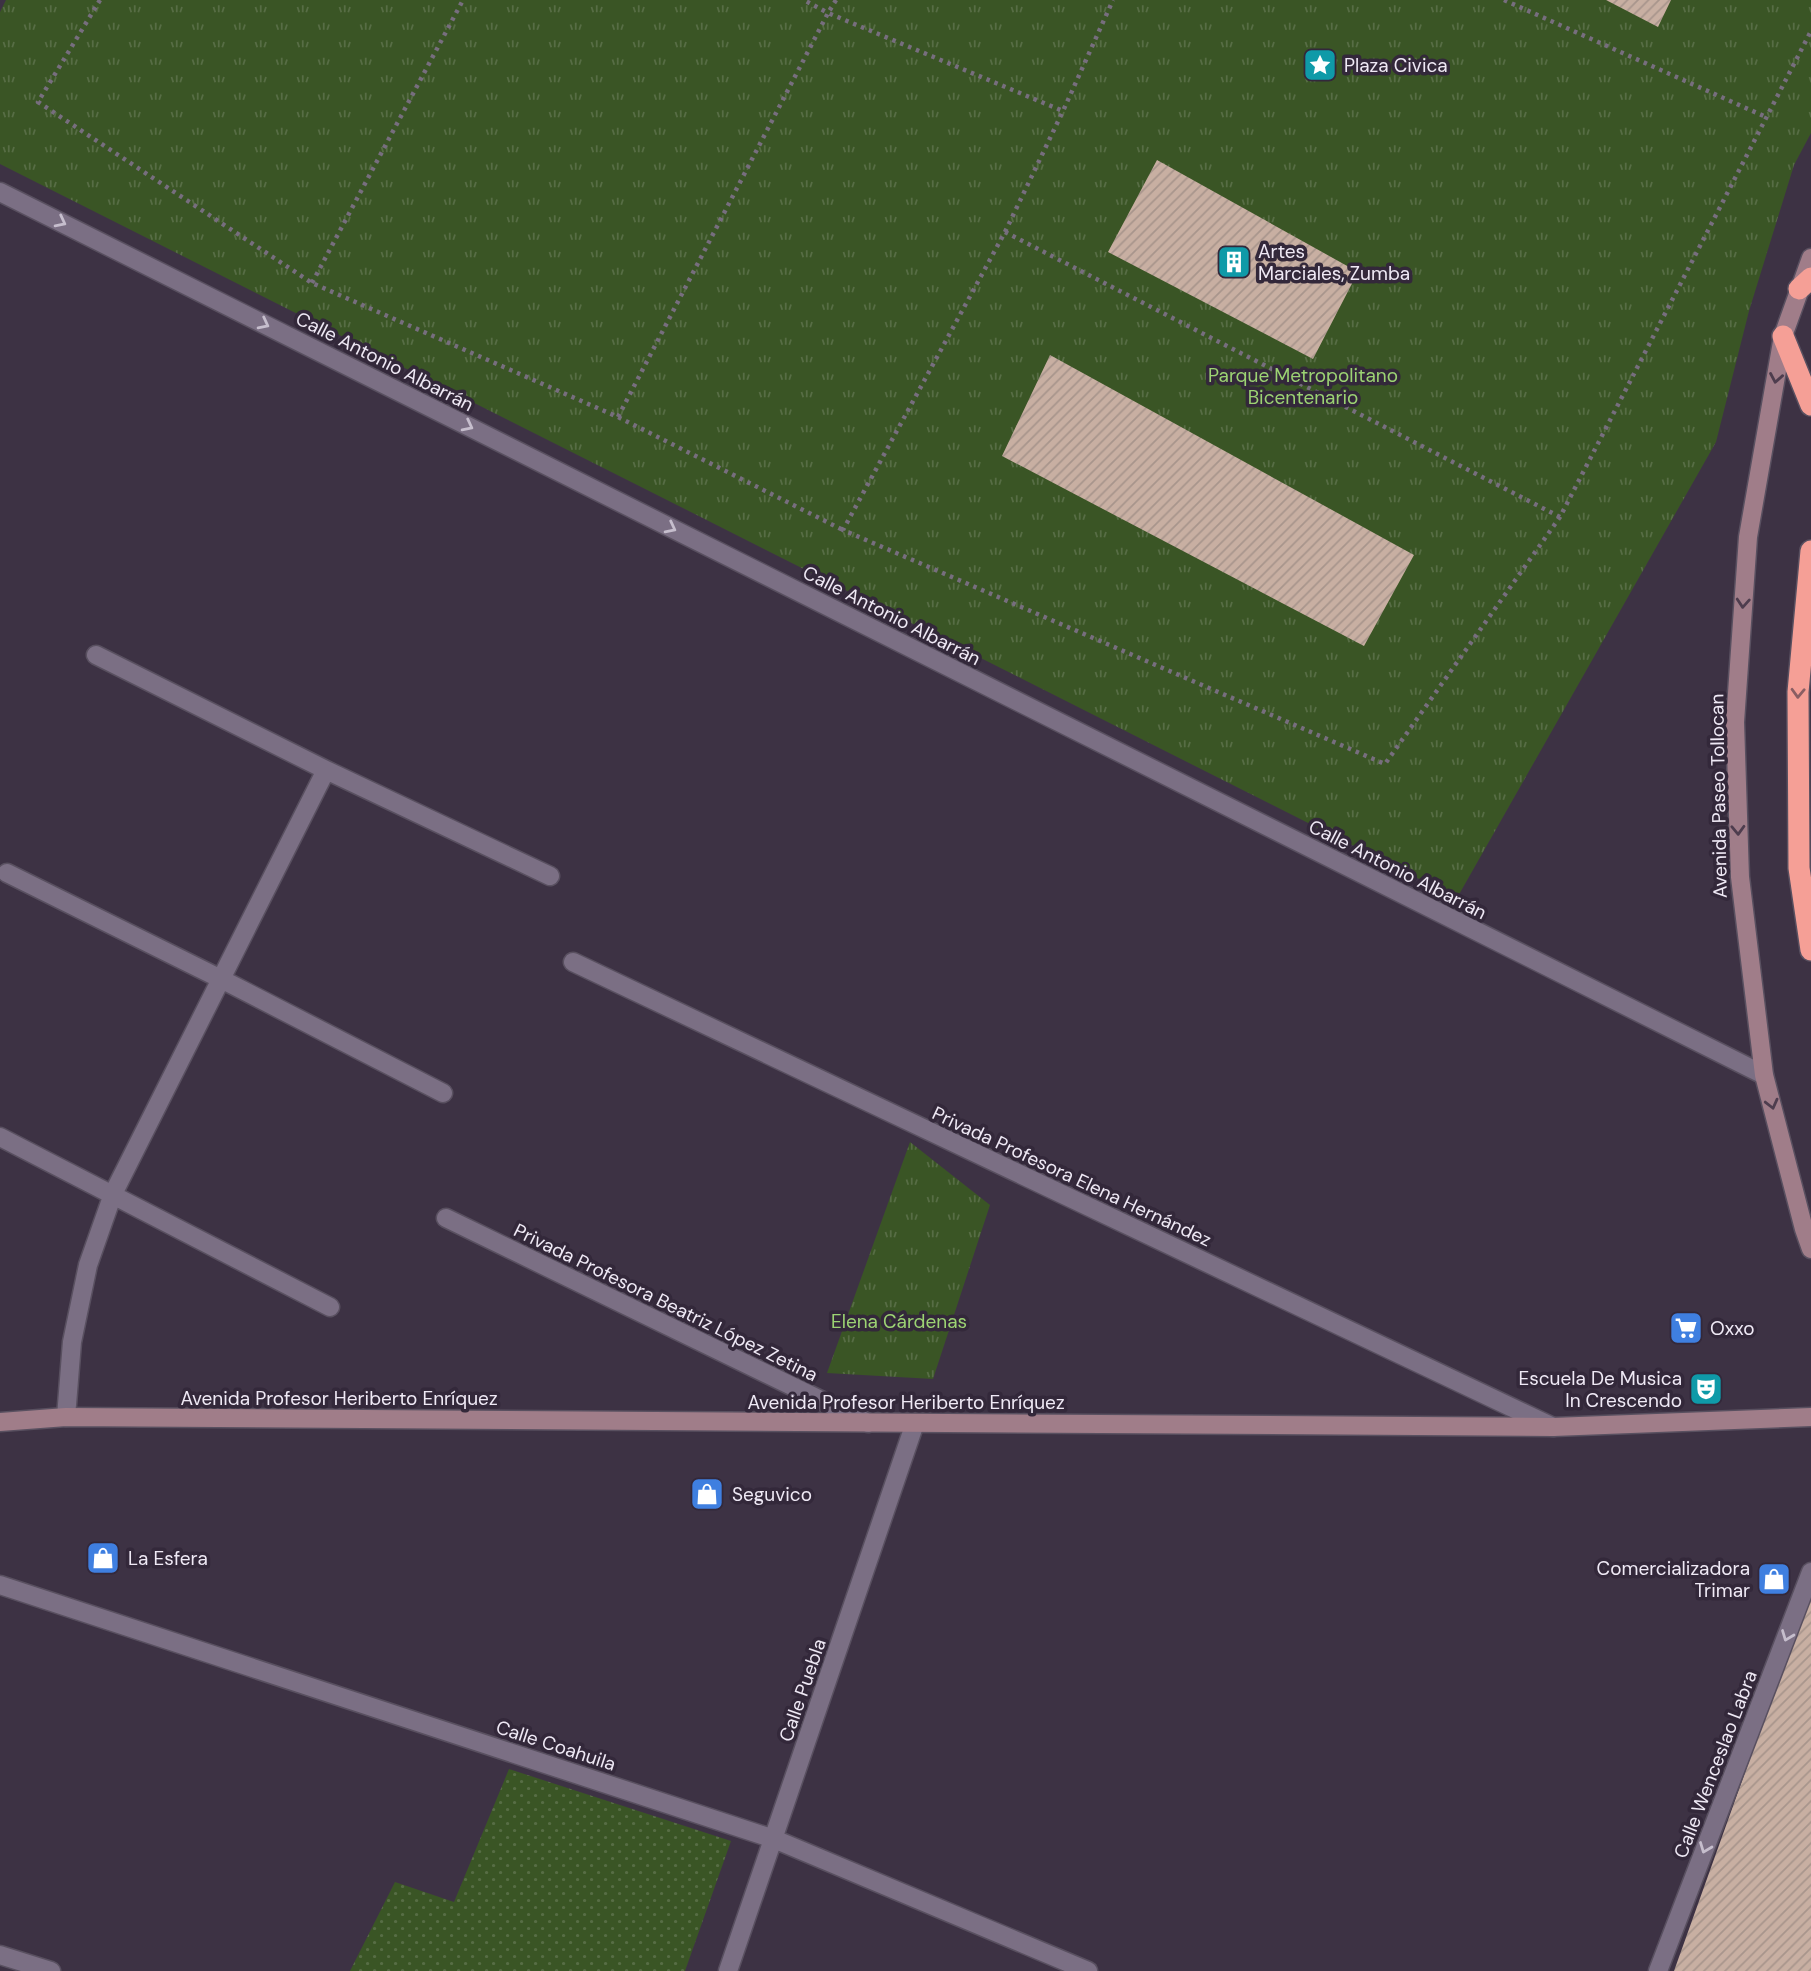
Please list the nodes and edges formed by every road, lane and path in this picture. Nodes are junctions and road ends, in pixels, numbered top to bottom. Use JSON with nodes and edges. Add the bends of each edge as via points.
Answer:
{"nodes":[{"id":1,"x":100,"y":0,"type":"edge"},
{"id":2,"x":463,"y":0,"type":"edge"},
{"id":3,"x":804,"y":0,"type":"edge"},
{"id":4,"x":836,"y":0,"type":"edge"},
{"id":5,"x":1113,"y":0,"type":"edge"},
{"id":6,"x":1504,"y":0,"type":"edge"},
{"id":7,"x":828,"y":13,"type":"junction"},
{"id":8,"x":1811,"y":31,"type":"edge"},
{"id":9,"x":1063,"y":111,"type":"junction"},
{"id":10,"x":1766,"y":117,"type":"junction"},
{"id":11,"x":0,"y":192,"type":"edge"},
{"id":12,"x":1005,"y":232,"type":"junction"},
{"id":13,"x":1811,"y":258,"type":"edge"},
{"id":14,"x":312,"y":283,"type":"junction"},
{"id":15,"x":1805,"y":283,"type":"edge"},
{"id":16,"x":1783,"y":336,"type":"junction"},
{"id":17,"x":1811,"y":405,"type":"edge"},
{"id":18,"x":618,"y":417,"type":"junction"},
{"id":19,"x":1560,"y":517,"type":"junction"},
{"id":20,"x":843,"y":530,"type":"junction"},
{"id":21,"x":1811,"y":551,"type":"edge"},
{"id":22,"x":96,"y":655,"type":"dead end"},
{"id":23,"x":326,"y":770,"type":"junction"},
{"id":24,"x":7,"y":873,"type":"dead end"},
{"id":25,"x":550,"y":876,"type":"dead end"},
{"id":26,"x":1811,"y":950,"type":"edge"},
{"id":27,"x":573,"y":962,"type":"dead end"},
{"id":28,"x":221,"y":979,"type":"junction"},
{"id":29,"x":1764,"y":1076,"type":"junction"},
{"id":30,"x":443,"y":1093,"type":"dead end"},
{"id":31,"x":0,"y":1136,"type":"edge"},
{"id":32,"x":113,"y":1194,"type":"junction"},
{"id":33,"x":446,"y":1218,"type":"dead end"},
{"id":34,"x":1811,"y":1249,"type":"edge"},
{"id":35,"x":330,"y":1307,"type":"dead end"},
{"id":36,"x":66,"y":1417,"type":"junction"},
{"id":37,"x":1811,"y":1417,"type":"edge"},
{"id":38,"x":0,"y":1422,"type":"edge"},
{"id":39,"x":868,"y":1423,"type":"junction"},
{"id":40,"x":915,"y":1423,"type":"junction"},
{"id":41,"x":1553,"y":1427,"type":"junction"},
{"id":42,"x":1811,"y":1572,"type":"edge"},
{"id":43,"x":0,"y":1585,"type":"edge"},
{"id":44,"x":774,"y":1839,"type":"junction"},
{"id":45,"x":0,"y":1955,"type":"edge"},
{"id":46,"x":51,"y":1971,"type":"edge"},
{"id":47,"x":728,"y":1971,"type":"edge"},
{"id":48,"x":1088,"y":1971,"type":"edge"},
{"id":49,"x":1658,"y":1971,"type":"edge"}],
"edges":[{"from":1,"to":14,"type":"path","via":[[38,102]]},
{"from":2,"to":14,"type":"path"},
{"from":3,"to":7,"type":"path"},
{"from":4,"to":7,"type":"path"},
{"from":5,"to":9,"type":"path"},
{"from":6,"to":10,"type":"path"},
{"from":7,"to":9,"type":"path"},
{"from":7,"to":18,"type":"path"},
{"from":8,"to":10,"type":"path"},
{"from":9,"to":12,"type":"path"},
{"from":10,"to":19,"type":"path"},
{"from":11,"to":29,"type":"street","name":"Calle Antonio Albarrán","one_way":true},
{"from":12,"to":19,"type":"path"},
{"from":12,"to":20,"type":"path"},
{"from":13,"to":15,"type":"main road","name":"Avenida Paseo Tollocan"},
{"from":14,"to":18,"type":"path"},
{"from":15,"to":16,"type":"main road","name":"Avenida Paseo Tollocan"},
{"from":16,"to":17,"type":"highway"},
{"from":16,"to":29,"type":"main road","name":"Avenida Paseo Tollocan","one_way":true,"via":[[1748,537],[1735,722],[1740,877]]},
{"from":18,"to":20,"type":"path"},
{"from":19,"to":20,"type":"path","via":[[1385,764]]},
{"from":21,"to":26,"type":"highway","one_way":true,"via":[[1798,692],[1799,868]]},
{"from":22,"to":23,"type":"street"},
{"from":23,"to":25,"type":"street"},
{"from":23,"to":28,"type":"street"},
{"from":24,"to":28,"type":"street"},
{"from":27,"to":41,"type":"street","name":"Privada Profesora Elena Hernández"},
{"from":28,"to":30,"type":"street"},
{"from":28,"to":32,"type":"street"},
{"from":29,"to":34,"type":"main road","name":"Avenida Paseo Tollocan","one_way":true},
{"from":31,"to":32,"type":"street"},
{"from":32,"to":35,"type":"street"},
{"from":32,"to":36,"type":"street","via":[[88,1265],[72,1342]]},
{"from":33,"to":39,"type":"street","name":"Privada Profesora Beatriz López Zetina"},
{"from":36,"to":38,"type":"main road","name":"Avenida Profesor Heriberto Enríquez"},
{"from":36,"to":39,"type":"main road","name":"Avenida Profesor Heriberto Enríquez"},
{"from":37,"to":41,"type":"main road","name":"Avenida Profesor Heriberto Enríquez"},
{"from":39,"to":40,"type":"main road","name":"Avenida Profesor Heriberto Enríquez"},
{"from":40,"to":41,"type":"main road","name":"Avenida Profesor Heriberto Enríquez"},
{"from":40,"to":44,"type":"street","name":"Calle Puebla"},
{"from":42,"to":49,"type":"street","name":"Calle Wenceslao Labra","one_way":true},
{"from":43,"to":44,"type":"street","name":"Calle Coahuila"},
{"from":44,"to":47,"type":"street","name":"Calle Puebla"},
{"from":44,"to":48,"type":"street","name":"Calle Coahuila"},
{"from":45,"to":46,"type":"street"}]}
